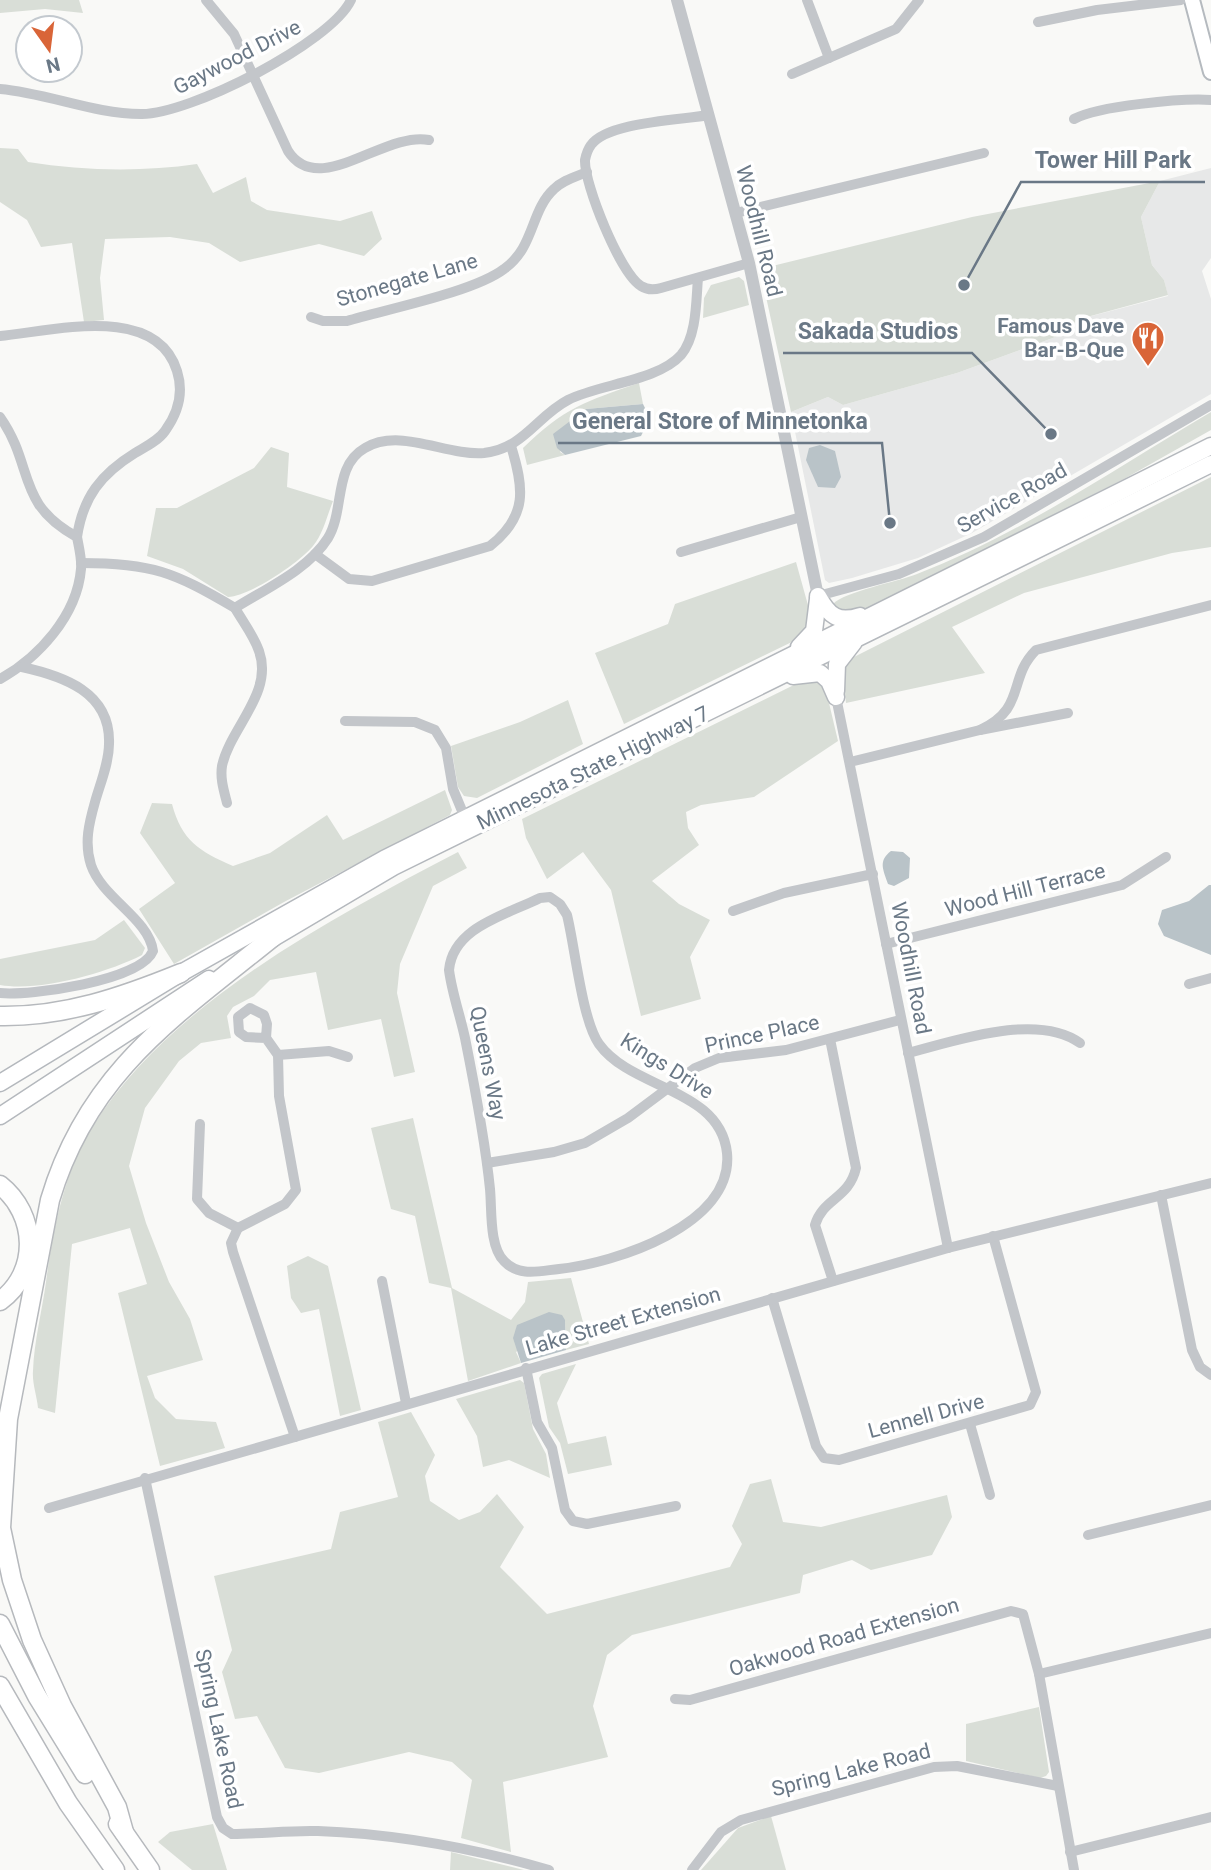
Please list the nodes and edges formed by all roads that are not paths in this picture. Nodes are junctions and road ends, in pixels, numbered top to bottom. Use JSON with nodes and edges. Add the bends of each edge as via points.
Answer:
{"nodes":[{"id":1,"x":206,"y":0,"type":"edge"},
{"id":2,"x":351,"y":0,"type":"edge"},
{"id":3,"x":677,"y":0,"type":"edge"},
{"id":4,"x":807,"y":0,"type":"edge"},
{"id":5,"x":919,"y":0,"type":"edge"},
{"id":6,"x":1181,"y":0,"type":"edge"},
{"id":7,"x":1192,"y":0,"type":"edge"},
{"id":8,"x":1038,"y":22,"type":"dead end"},
{"id":9,"x":829,"y":58,"type":"junction"},
{"id":10,"x":1211,"y":72,"type":"edge"},
{"id":11,"x":252,"y":73,"type":"junction"},
{"id":12,"x":792,"y":74,"type":"dead end"},
{"id":13,"x":0,"y":89,"type":"edge"},
{"id":14,"x":1211,"y":100,"type":"edge"},
{"id":15,"x":709,"y":115,"type":"junction"},
{"id":16,"x":1074,"y":120,"type":"dead end"},
{"id":17,"x":429,"y":140,"type":"dead end"},
{"id":18,"x":984,"y":153,"type":"dead end"},
{"id":19,"x":587,"y":172,"type":"junction"},
{"id":20,"x":736,"y":213,"type":"junction"},
{"id":21,"x":749,"y":263,"type":"junction"},
{"id":22,"x":698,"y":278,"type":"junction"},
{"id":23,"x":311,"y":317,"type":"dead end"},
{"id":24,"x":0,"y":336,"type":"edge"},
{"id":25,"x":1211,"y":405,"type":"edge"},
{"id":26,"x":0,"y":417,"type":"edge"},
{"id":27,"x":1211,"y":444,"type":"edge"},
{"id":28,"x":511,"y":446,"type":"junction"},
{"id":29,"x":1211,"y":464,"type":"edge"},
{"id":30,"x":801,"y":517,"type":"junction"},
{"id":31,"x":77,"y":537,"type":"junction"},
{"id":32,"x":681,"y":552,"type":"dead end"},
{"id":33,"x":315,"y":554,"type":"junction"},
{"id":34,"x":81,"y":563,"type":"junction"},
{"id":35,"x":818,"y":596,"type":"junction"},
{"id":36,"x":1211,"y":605,"type":"edge"},
{"id":37,"x":889,"y":607,"type":"junction"},
{"id":38,"x":235,"y":608,"type":"junction"},
{"id":39,"x":859,"y":637,"type":"junction"},
{"id":40,"x":22,"y":667,"type":"junction"},
{"id":41,"x":780,"y":668,"type":"junction"},
{"id":42,"x":0,"y":679,"type":"edge"},
{"id":43,"x":836,"y":696,"type":"junction"},
{"id":44,"x":1068,"y":713,"type":"dead end"},
{"id":45,"x":345,"y":721,"type":"dead end"},
{"id":46,"x":980,"y":730,"type":"junction"},
{"id":47,"x":850,"y":762,"type":"junction"},
{"id":48,"x":227,"y":803,"type":"dead end"},
{"id":49,"x":465,"y":818,"type":"junction"},
{"id":50,"x":1166,"y":857,"type":"dead end"},
{"id":51,"x":873,"y":874,"type":"junction"},
{"id":52,"x":550,"y":897,"type":"joint"},
{"id":53,"x":733,"y":912,"type":"dead end"},
{"id":54,"x":273,"y":937,"type":"junction"},
{"id":55,"x":887,"y":944,"type":"junction"},
{"id":56,"x":181,"y":974,"type":"junction"},
{"id":57,"x":1211,"y":978,"type":"edge"},
{"id":58,"x":1189,"y":984,"type":"dead end"},
{"id":59,"x":0,"y":993,"type":"edge"},
{"id":60,"x":0,"y":1016,"type":"edge"},
{"id":61,"x":900,"y":1020,"type":"junction"},
{"id":62,"x":265,"y":1038,"type":"dead end"},
{"id":63,"x":830,"y":1040,"type":"junction"},
{"id":64,"x":1080,"y":1043,"type":"dead end"},
{"id":65,"x":908,"y":1053,"type":"junction"},
{"id":66,"x":278,"y":1055,"type":"junction"},
{"id":67,"x":348,"y":1057,"type":"dead end"},
{"id":68,"x":0,"y":1083,"type":"edge"},
{"id":69,"x":668,"y":1090,"type":"junction"},
{"id":70,"x":0,"y":1116,"type":"edge"},
{"id":71,"x":200,"y":1124,"type":"dead end"},
{"id":72,"x":487,"y":1163,"type":"junction"},
{"id":73,"x":1211,"y":1183,"type":"edge"},
{"id":74,"x":0,"y":1185,"type":"edge"},
{"id":75,"x":1161,"y":1195,"type":"junction"},
{"id":76,"x":238,"y":1228,"type":"junction"},
{"id":77,"x":993,"y":1236,"type":"junction"},
{"id":78,"x":947,"y":1248,"type":"junction"},
{"id":79,"x":533,"y":1272,"type":"joint"},
{"id":80,"x":382,"y":1281,"type":"dead end"},
{"id":81,"x":832,"y":1281,"type":"junction"},
{"id":82,"x":772,"y":1298,"type":"junction"},
{"id":83,"x":0,"y":1301,"type":"edge"},
{"id":84,"x":526,"y":1368,"type":"junction"},
{"id":85,"x":1211,"y":1375,"type":"edge"},
{"id":86,"x":406,"y":1403,"type":"junction"},
{"id":87,"x":970,"y":1424,"type":"junction"},
{"id":88,"x":295,"y":1437,"type":"junction"},
{"id":89,"x":145,"y":1478,"type":"junction"},
{"id":90,"x":990,"y":1495,"type":"dead end"},
{"id":91,"x":1211,"y":1505,"type":"edge"},
{"id":92,"x":676,"y":1506,"type":"dead end"},
{"id":93,"x":49,"y":1508,"type":"dead end"},
{"id":94,"x":1088,"y":1535,"type":"dead end"},
{"id":95,"x":0,"y":1624,"type":"edge"},
{"id":96,"x":1211,"y":1633,"type":"edge"},
{"id":97,"x":1039,"y":1674,"type":"junction"},
{"id":98,"x":0,"y":1686,"type":"edge"},
{"id":99,"x":675,"y":1699,"type":"dead end"},
{"id":100,"x":0,"y":1708,"type":"edge"},
{"id":101,"x":1058,"y":1786,"type":"junction"},
{"id":102,"x":65,"y":1798,"type":"junction"},
{"id":103,"x":1211,"y":1817,"type":"edge"},
{"id":104,"x":124,"y":1832,"type":"junction"},
{"id":105,"x":1070,"y":1852,"type":"junction"},
{"id":106,"x":115,"y":1870,"type":"edge"},
{"id":107,"x":150,"y":1870,"type":"edge"},
{"id":108,"x":549,"y":1870,"type":"edge"},
{"id":109,"x":692,"y":1870,"type":"edge"},
{"id":110,"x":1074,"y":1870,"type":"edge"}],
"edges":[{"from":1,"to":11,"type":"street","via":[[227,22]]},
{"from":2,"to":11,"type":"street","name":"Gaywood Drive","via":[[316,38]]},
{"from":3,"to":15,"type":"street","name":"Woodhill Road"},
{"from":4,"to":9,"type":"street"},
{"from":5,"to":9,"type":"street","via":[[896,29]]},
{"from":6,"to":8,"type":"street"},
{"from":7,"to":10,"type":"main road"},
{"from":9,"to":12,"type":"street"},
{"from":11,"to":13,"type":"street","name":"Gaywood Drive","via":[[185,107],[144,114]]},
{"from":11,"to":17,"type":"street","via":[[288,151],[309,169],[328,168],[409,138]]},
{"from":14,"to":16,"type":"street","via":[[1147,103],[1087,113]]},
{"from":15,"to":19,"type":"street","via":[[604,134],[589,149]]},
{"from":15,"to":20,"type":"street","name":"Woodhill Road"},
{"from":18,"to":20,"type":"street"},
{"from":19,"to":22,"type":"street","via":[[612,247],[638,285],[653,290]]},
{"from":19,"to":23,"type":"street","name":"Stonegate Lane","via":[[555,188],[523,250],[489,278],[347,321]]},
{"from":20,"to":21,"type":"street","name":"Woodhill Road"},
{"from":21,"to":22,"type":"street"},
{"from":21,"to":30,"type":"street","name":"Woodhill Road"},
{"from":22,"to":28,"type":"street","via":[[688,342],[671,363],[565,402]]},
{"from":24,"to":31,"type":"street","via":[[127,327],[155,339],[174,363],[180,393],[172,421],[163,434],[119,463],[94,487]]},
{"from":25,"to":35,"type":"street","name":"Service Road","via":[[984,537],[899,574]]},
{"from":26,"to":31,"type":"street","via":[[15,440],[37,505]]},
{"from":27,"to":37,"type":"main road","name":"Minnesota State Highway 7"},
{"from":28,"to":33,"type":"street","via":[[473,454],[386,440],[362,449],[346,469],[334,524]]},
{"from":28,"to":33,"type":"street","via":[[522,484],[519,509],[490,546],[372,581],[349,579]]},
{"from":29,"to":39,"type":"main road","name":"Minnesota State Highway 7"},
{"from":30,"to":32,"type":"street"},
{"from":30,"to":35,"type":"street","name":"Woodhill Road"},
{"from":31,"to":34,"type":"street"},
{"from":33,"to":38,"type":"street"},
{"from":34,"to":38,"type":"street","via":[[153,568]]},
{"from":34,"to":40,"type":"street","via":[[62,618]]},
{"from":35,"to":37,"type":"main road","via":[[827,612],[845,621]]},
{"from":35,"to":41,"type":"main road","via":[[814,631]]},
{"from":36,"to":46,"type":"street","via":[[1036,650],[1023,668],[1010,707]]},
{"from":37,"to":41,"type":"main road","name":"Minnesota State Highway 7"},
{"from":38,"to":48,"type":"street","via":[[262,664],[258,689],[222,767]]},
{"from":39,"to":41,"type":"main road","name":"Minnesota State Highway 7"},
{"from":39,"to":43,"type":"main road","via":[[837,664]]},
{"from":40,"to":42,"type":"street"},
{"from":40,"to":59,"type":"street","via":[[75,684],[102,712],[109,747],[87,852],[99,882],[141,927],[153,951],[141,965],[86,983]]},
{"from":41,"to":43,"type":"main road","via":[[784,678],[820,673]]},
{"from":41,"to":49,"type":"main road","name":"Minnesota State Highway 7"},
{"from":41,"to":54,"type":"main road","name":"Minnesota State Highway 7","via":[[393,867]]},
{"from":43,"to":47,"type":"street","name":"Woodhill Road"},
{"from":44,"to":46,"type":"street"},
{"from":45,"to":49,"type":"street","via":[[415,722],[435,730],[446,748],[453,789]]},
{"from":46,"to":47,"type":"street"},
{"from":47,"to":51,"type":"street","name":"Woodhill Road"},
{"from":49,"to":56,"type":"main road","name":"Minnesota State Highway 7","via":[[340,882]]},
{"from":50,"to":55,"type":"street","name":"Wood Hill Terrace","via":[[1122,885]]},
{"from":51,"to":53,"type":"street","via":[[784,893]]},
{"from":51,"to":55,"type":"street","name":"Woodhill Road"},
{"from":52,"to":69,"type":"street","name":"Kings Drive","via":[[567,915],[598,1043],[617,1060]]},
{"from":52,"to":72,"type":"street","name":"Queens Way","via":[[472,931],[461,939],[451,957],[450,977]]},
{"from":54,"to":70,"type":"main road","name":"Minnesota State Highway 7"},
{"from":54,"to":104,"type":"highway","via":[[129,1057],[82,1123],[50,1200],[8,1419],[1,1528],[12,1580],[57,1695],[117,1807]]},
{"from":55,"to":61,"type":"street","name":"Woodhill Road"},
{"from":56,"to":60,"type":"highway","via":[[65,1012]]},
{"from":56,"to":68,"type":"main road","name":"Minnesota State Highway 7"},
{"from":57,"to":58,"type":"street"},
{"from":61,"to":63,"type":"street","name":"Prince Place"},
{"from":61,"to":65,"type":"street","name":"Woodhill Road"},
{"from":62,"to":66,"type":"street"},
{"from":63,"to":69,"type":"street","name":"Prince Place","via":[[719,1058],[695,1068]]},
{"from":63,"to":81,"type":"street","via":[[856,1168],[850,1187],[823,1208],[816,1225]]},
{"from":64,"to":65,"type":"street","via":[[1068,1034],[1000,1030]]},
{"from":65,"to":78,"type":"street","name":"Woodhill Road"},
{"from":66,"to":67,"type":"street","via":[[329,1051]]},
{"from":66,"to":76,"type":"street","via":[[279,1096],[296,1190],[285,1204]]},
{"from":69,"to":72,"type":"street","name":"Prince Place","via":[[585,1143]]},
{"from":69,"to":79,"type":"street","name":"Kings Drive","via":[[706,1111],[720,1128],[728,1163],[714,1199],[636,1251],[592,1265]]},
{"from":71,"to":76,"type":"street","via":[[197,1199],[209,1213]]},
{"from":72,"to":79,"type":"street","name":"Queens Way","via":[[496,1249],[513,1269]]},
{"from":73,"to":75,"type":"street","name":"Lake Street Extension"},
{"from":74,"to":83,"type":"highway","via":[[20,1206],[30,1243],[18,1283]]},
{"from":75,"to":77,"type":"street","name":"Lake Street Extension"},
{"from":75,"to":85,"type":"street","via":[[1192,1350],[1200,1367]]},
{"from":76,"to":88,"type":"street","via":[[231,1243],[233,1252]]},
{"from":77,"to":78,"type":"street","name":"Lake Street Extension"},
{"from":77,"to":87,"type":"street","name":"Lennell Drive","via":[[1036,1392],[1030,1405]]},
{"from":78,"to":81,"type":"street","name":"Lake Street Extension"},
{"from":80,"to":86,"type":"street"},
{"from":81,"to":82,"type":"street","name":"Lake Street Extension"},
{"from":82,"to":84,"type":"street","name":"Lake Street Extension"},
{"from":82,"to":87,"type":"street","name":"Lennell Drive","via":[[816,1447],[824,1458],[839,1460]]},
{"from":84,"to":86,"type":"street","name":"Lake Street Extension"},
{"from":84,"to":92,"type":"street","via":[[537,1422],[552,1448],[565,1510],[573,1521],[587,1524]]},
{"from":86,"to":88,"type":"street","name":"Lake Street Extension"},
{"from":87,"to":90,"type":"street"},
{"from":88,"to":89,"type":"street","name":"Lake Street Extension"},
{"from":89,"to":93,"type":"street","name":"Lake Street Extension"},
{"from":89,"to":108,"type":"street","name":"Spring Lake Road","via":[[223,1828],[232,1834],[315,1831],[380,1835],[458,1846]]},
{"from":91,"to":94,"type":"street"},
{"from":95,"to":104,"type":"highway","via":[[59,1732]]},
{"from":96,"to":97,"type":"street"},
{"from":97,"to":99,"type":"street","name":"Oakwood Road Extension","via":[[1023,1614],[1011,1611],[690,1700]]},
{"from":97,"to":101,"type":"street"},
{"from":98,"to":102,"type":"highway"},
{"from":100,"to":102,"type":"highway"},
{"from":101,"to":105,"type":"street"},
{"from":101,"to":109,"type":"street","name":"Spring Lake Road","via":[[957,1766],[912,1772],[741,1820],[721,1832]]},
{"from":102,"to":106,"type":"highway"},
{"from":103,"to":105,"type":"street"},
{"from":104,"to":107,"type":"highway"},
{"from":105,"to":110,"type":"street"}]}
